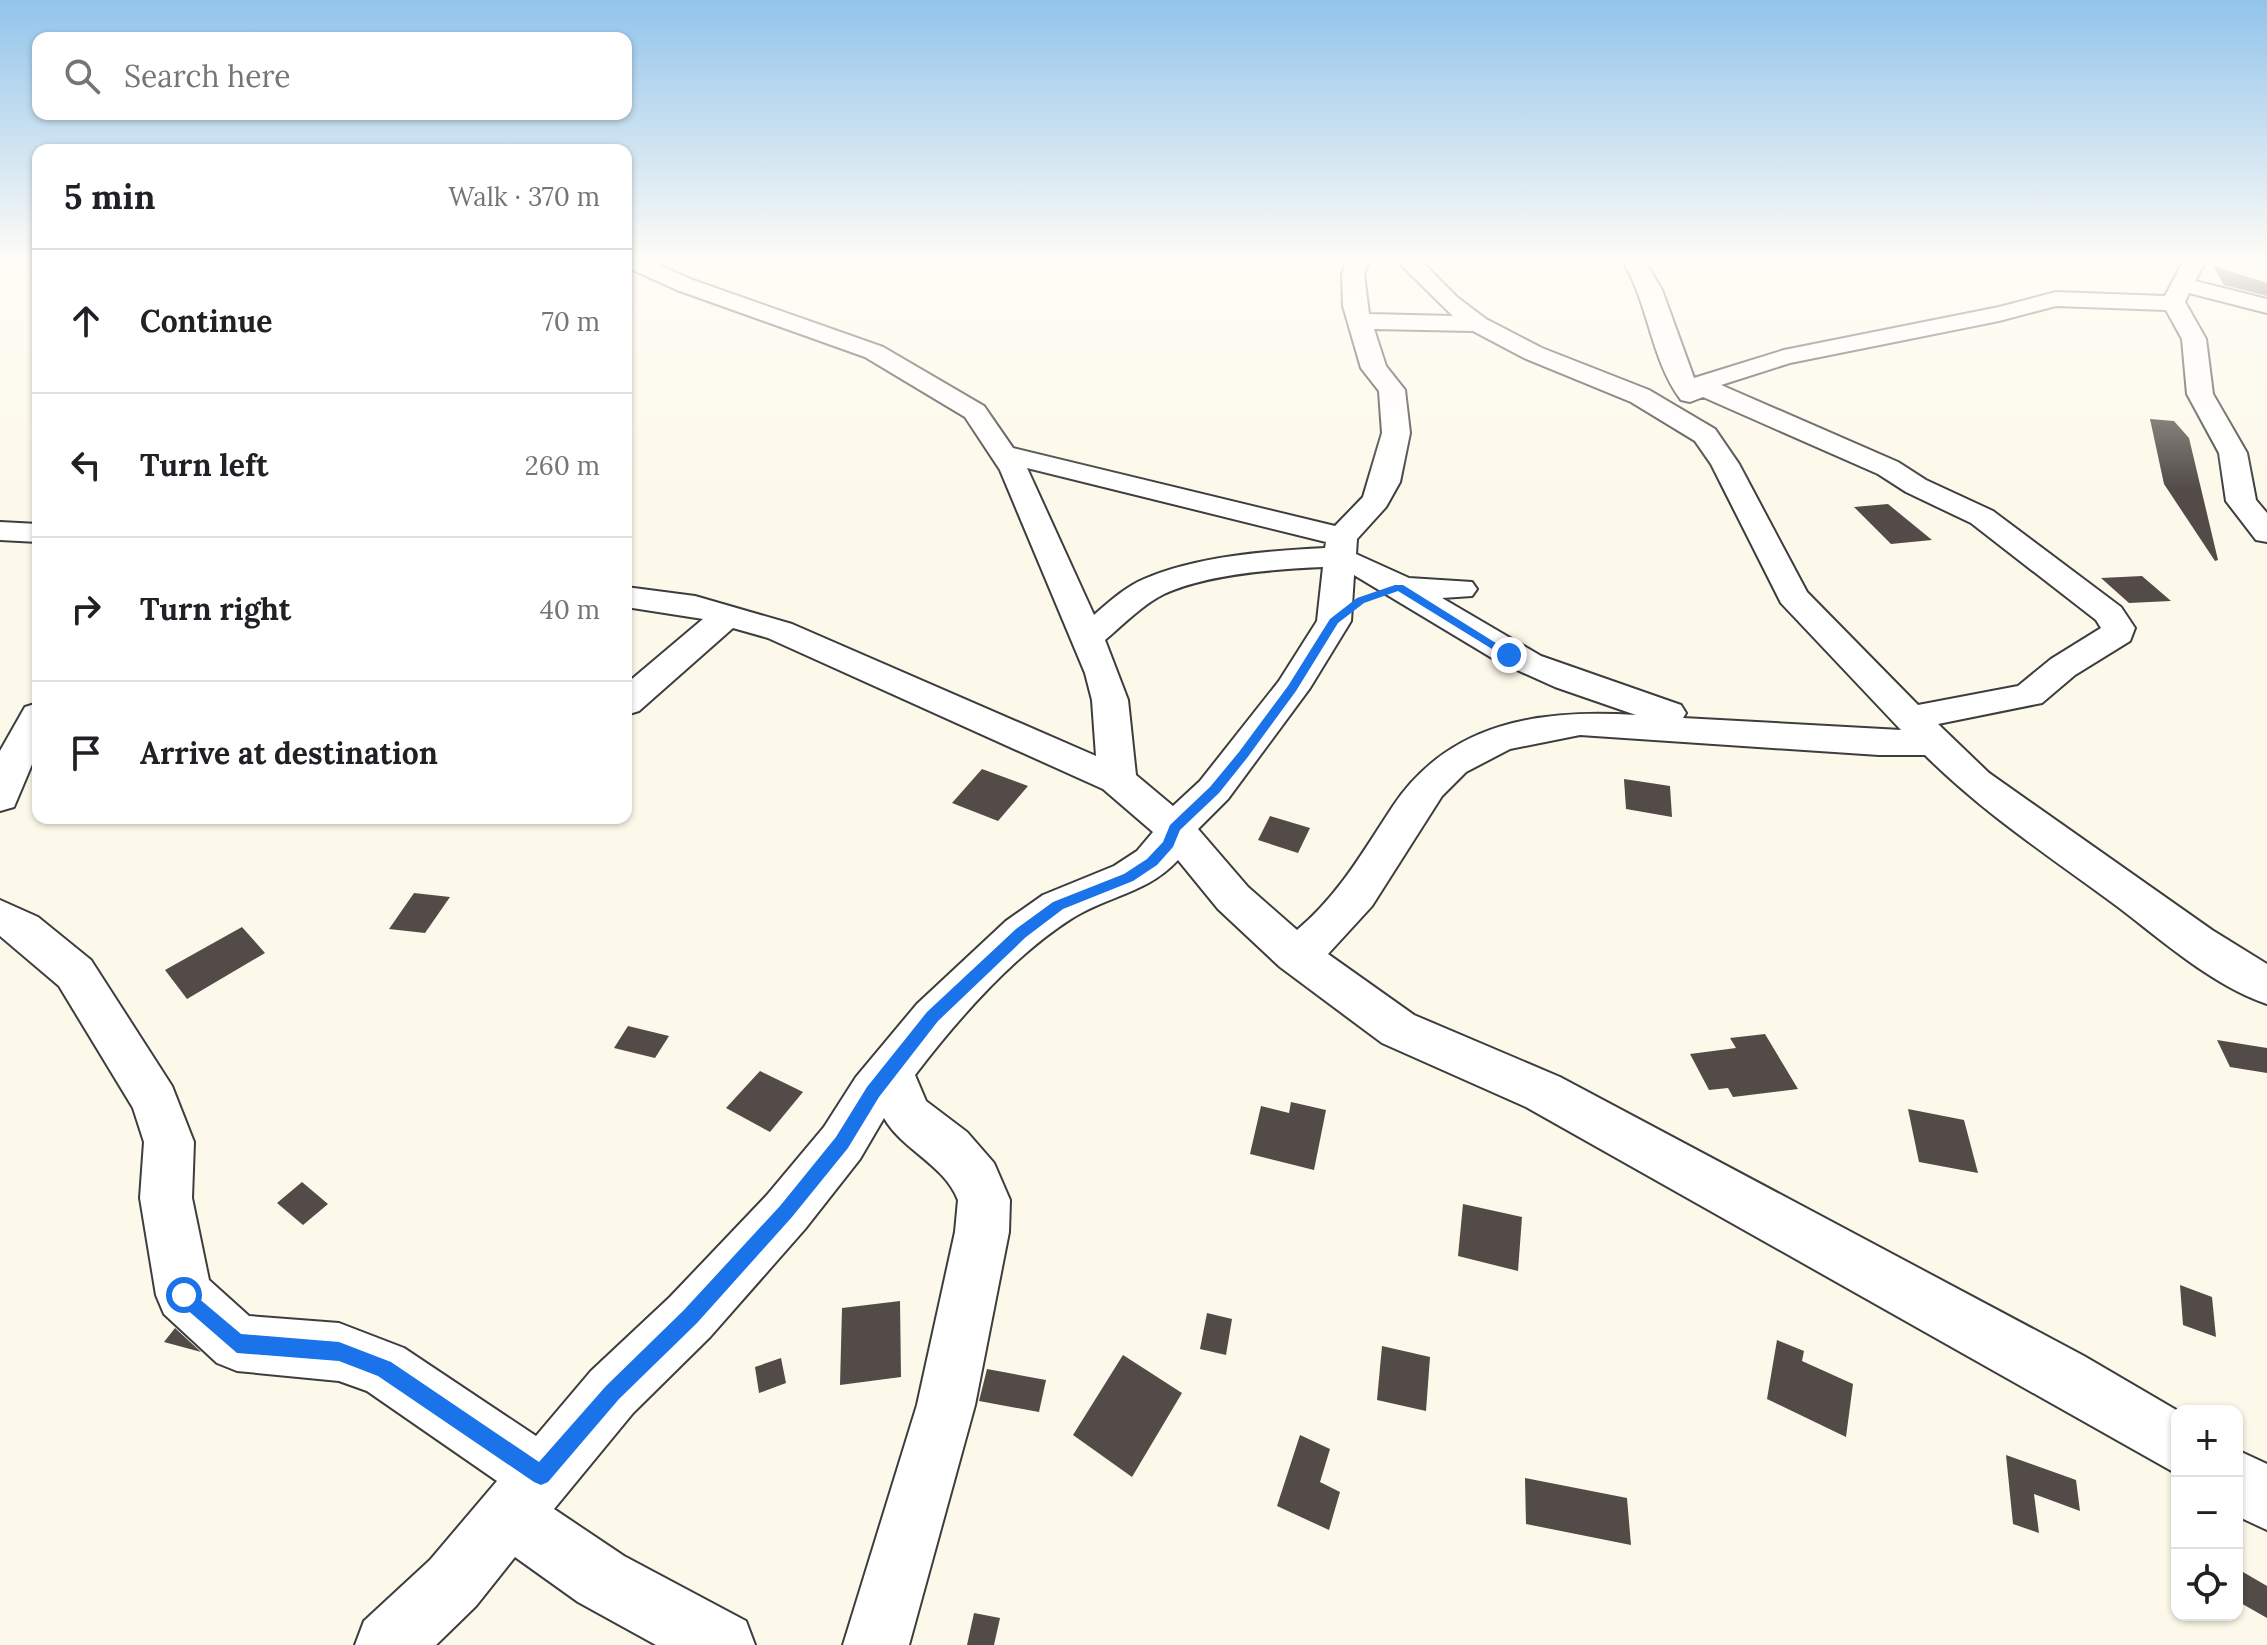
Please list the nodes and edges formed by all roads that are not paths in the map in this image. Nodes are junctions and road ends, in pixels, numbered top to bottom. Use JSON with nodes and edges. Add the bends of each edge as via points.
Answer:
{"nodes":[{"id":1,"x":831,"y":335,"type":"edge"},
{"id":2,"x":1363,"y":335,"type":"edge"},
{"id":3,"x":1498,"y":335,"type":"edge"},
{"id":4,"x":1667,"y":335,"type":"edge"},
{"id":5,"x":1883,"y":335,"type":"edge"},
{"id":6,"x":2193,"y":335,"type":"edge"},
{"id":7,"x":1694,"y":389,"type":"junction"},
{"id":8,"x":1705,"y":435,"type":"junction"},
{"id":9,"x":1003,"y":454,"type":"junction"},
{"id":10,"x":0,"y":531,"type":"edge"},
{"id":11,"x":32,"y":533,"type":"edge"},
{"id":12,"x":2267,"y":533,"type":"edge"},
{"id":13,"x":1340,"y":548,"type":"junction"},
{"id":14,"x":1399,"y":587,"type":"junction"},
{"id":15,"x":1461,"y":589,"type":"dead end"},
{"id":16,"x":632,"y":597,"type":"edge"},
{"id":17,"x":728,"y":615,"type":"junction"},
{"id":18,"x":1334,"y":621,"type":"junction"},
{"id":19,"x":1087,"y":638,"type":"junction"},
{"id":20,"x":632,"y":698,"type":"edge"},
{"id":21,"x":1713,"y":729,"type":"junction"},
{"id":22,"x":1923,"y":730,"type":"junction"},
{"id":23,"x":21,"y":731,"type":"edge"},
{"id":24,"x":1117,"y":780,"type":"junction"},
{"id":25,"x":0,"y":797,"type":"edge"},
{"id":26,"x":1174,"y":828,"type":"junction"},
{"id":27,"x":0,"y":916,"type":"edge"},
{"id":28,"x":1296,"y":955,"type":"junction"},
{"id":29,"x":2267,"y":986,"type":"edge"},
{"id":30,"x":890,"y":1071,"type":"junction"},
{"id":31,"x":2171,"y":1440,"type":"edge"},
{"id":32,"x":2243,"y":1485,"type":"edge"},
{"id":33,"x":524,"y":1495,"type":"junction"},
{"id":34,"x":2267,"y":1499,"type":"edge"},
{"id":35,"x":388,"y":1645,"type":"edge"},
{"id":36,"x":722,"y":1645,"type":"edge"},
{"id":37,"x":876,"y":1645,"type":"edge"}],
"edges":[{"from":1,"to":9,"type":"street","via":[[874,352],[975,412]]},
{"from":2,"to":13,"type":"street","via":[[1374,368],[1392,390],[1396,433],[1376,501]]},
{"from":3,"to":8,"type":"street","via":[[1640,396]]},
{"from":4,"to":7,"type":"street","via":[[1679,376]]},
{"from":5,"to":7,"type":"street","via":[[1742,369]]},
{"from":6,"to":12,"type":"street","via":[[2200,394],[2233,453],[2241,501]]},
{"from":7,"to":8,"type":"street"},
{"from":7,"to":22,"type":"street","via":[[1888,468],[1982,517],[2109,614],[2118,628],[2118,634],[2029,695]]},
{"from":8,"to":22,"type":"street","via":[[1793,596]]},
{"from":9,"to":13,"type":"street"},
{"from":9,"to":19,"type":"street"},
{"from":10,"to":11,"type":"street"},
{"from":13,"to":14,"type":"street"},
{"from":13,"to":18,"type":"street"},
{"from":13,"to":19,"type":"street","via":[[1169,580],[1150,588]]},
{"from":14,"to":15,"type":"street"},
{"from":14,"to":18,"type":"street","via":[[1361,601]]},
{"from":14,"to":21,"type":"street","via":[[1509,655],[1574,683]]},
{"from":16,"to":17,"type":"street"},
{"from":17,"to":20,"type":"street"},
{"from":17,"to":24,"type":"street","via":[[780,631]]},
{"from":18,"to":26,"type":"street","via":[[1243,755]]},
{"from":19,"to":24,"type":"street","via":[[1110,700]]},
{"from":21,"to":22,"type":"street","via":[[1879,743]]},
{"from":21,"to":28,"type":"street","via":[[1580,723],[1526,733],[1455,761],[1401,822],[1350,905],[1322,937]]},
{"from":22,"to":29,"type":"street","via":[[1975,782],[2071,854]]},
{"from":23,"to":25,"type":"street"},
{"from":24,"to":26,"type":"street"},
{"from":26,"to":28,"type":"street","via":[[1233,898]]},
{"from":26,"to":30,"type":"street","via":[[1169,844],[1152,862],[1058,906],[1021,933],[933,1017]]},
{"from":27,"to":33,"type":"street","via":[[75,973],[155,1101],[169,1142],[166,1198],[184,1295],[237,1343],[339,1352],[384,1368]]},
{"from":28,"to":31,"type":"street","via":[[1398,1029],[1557,1099],[2064,1376]]},
{"from":30,"to":33,"type":"street","via":[[842,1143],[786,1212],[612,1392]]},
{"from":30,"to":37,"type":"street","via":[[909,1116],[949,1148],[976,1180],[984,1200],[946,1405]]},
{"from":32,"to":34,"type":"street"},
{"from":33,"to":35,"type":"street","via":[[453,1583]]},
{"from":33,"to":36,"type":"street","via":[[601,1579]]}]}
